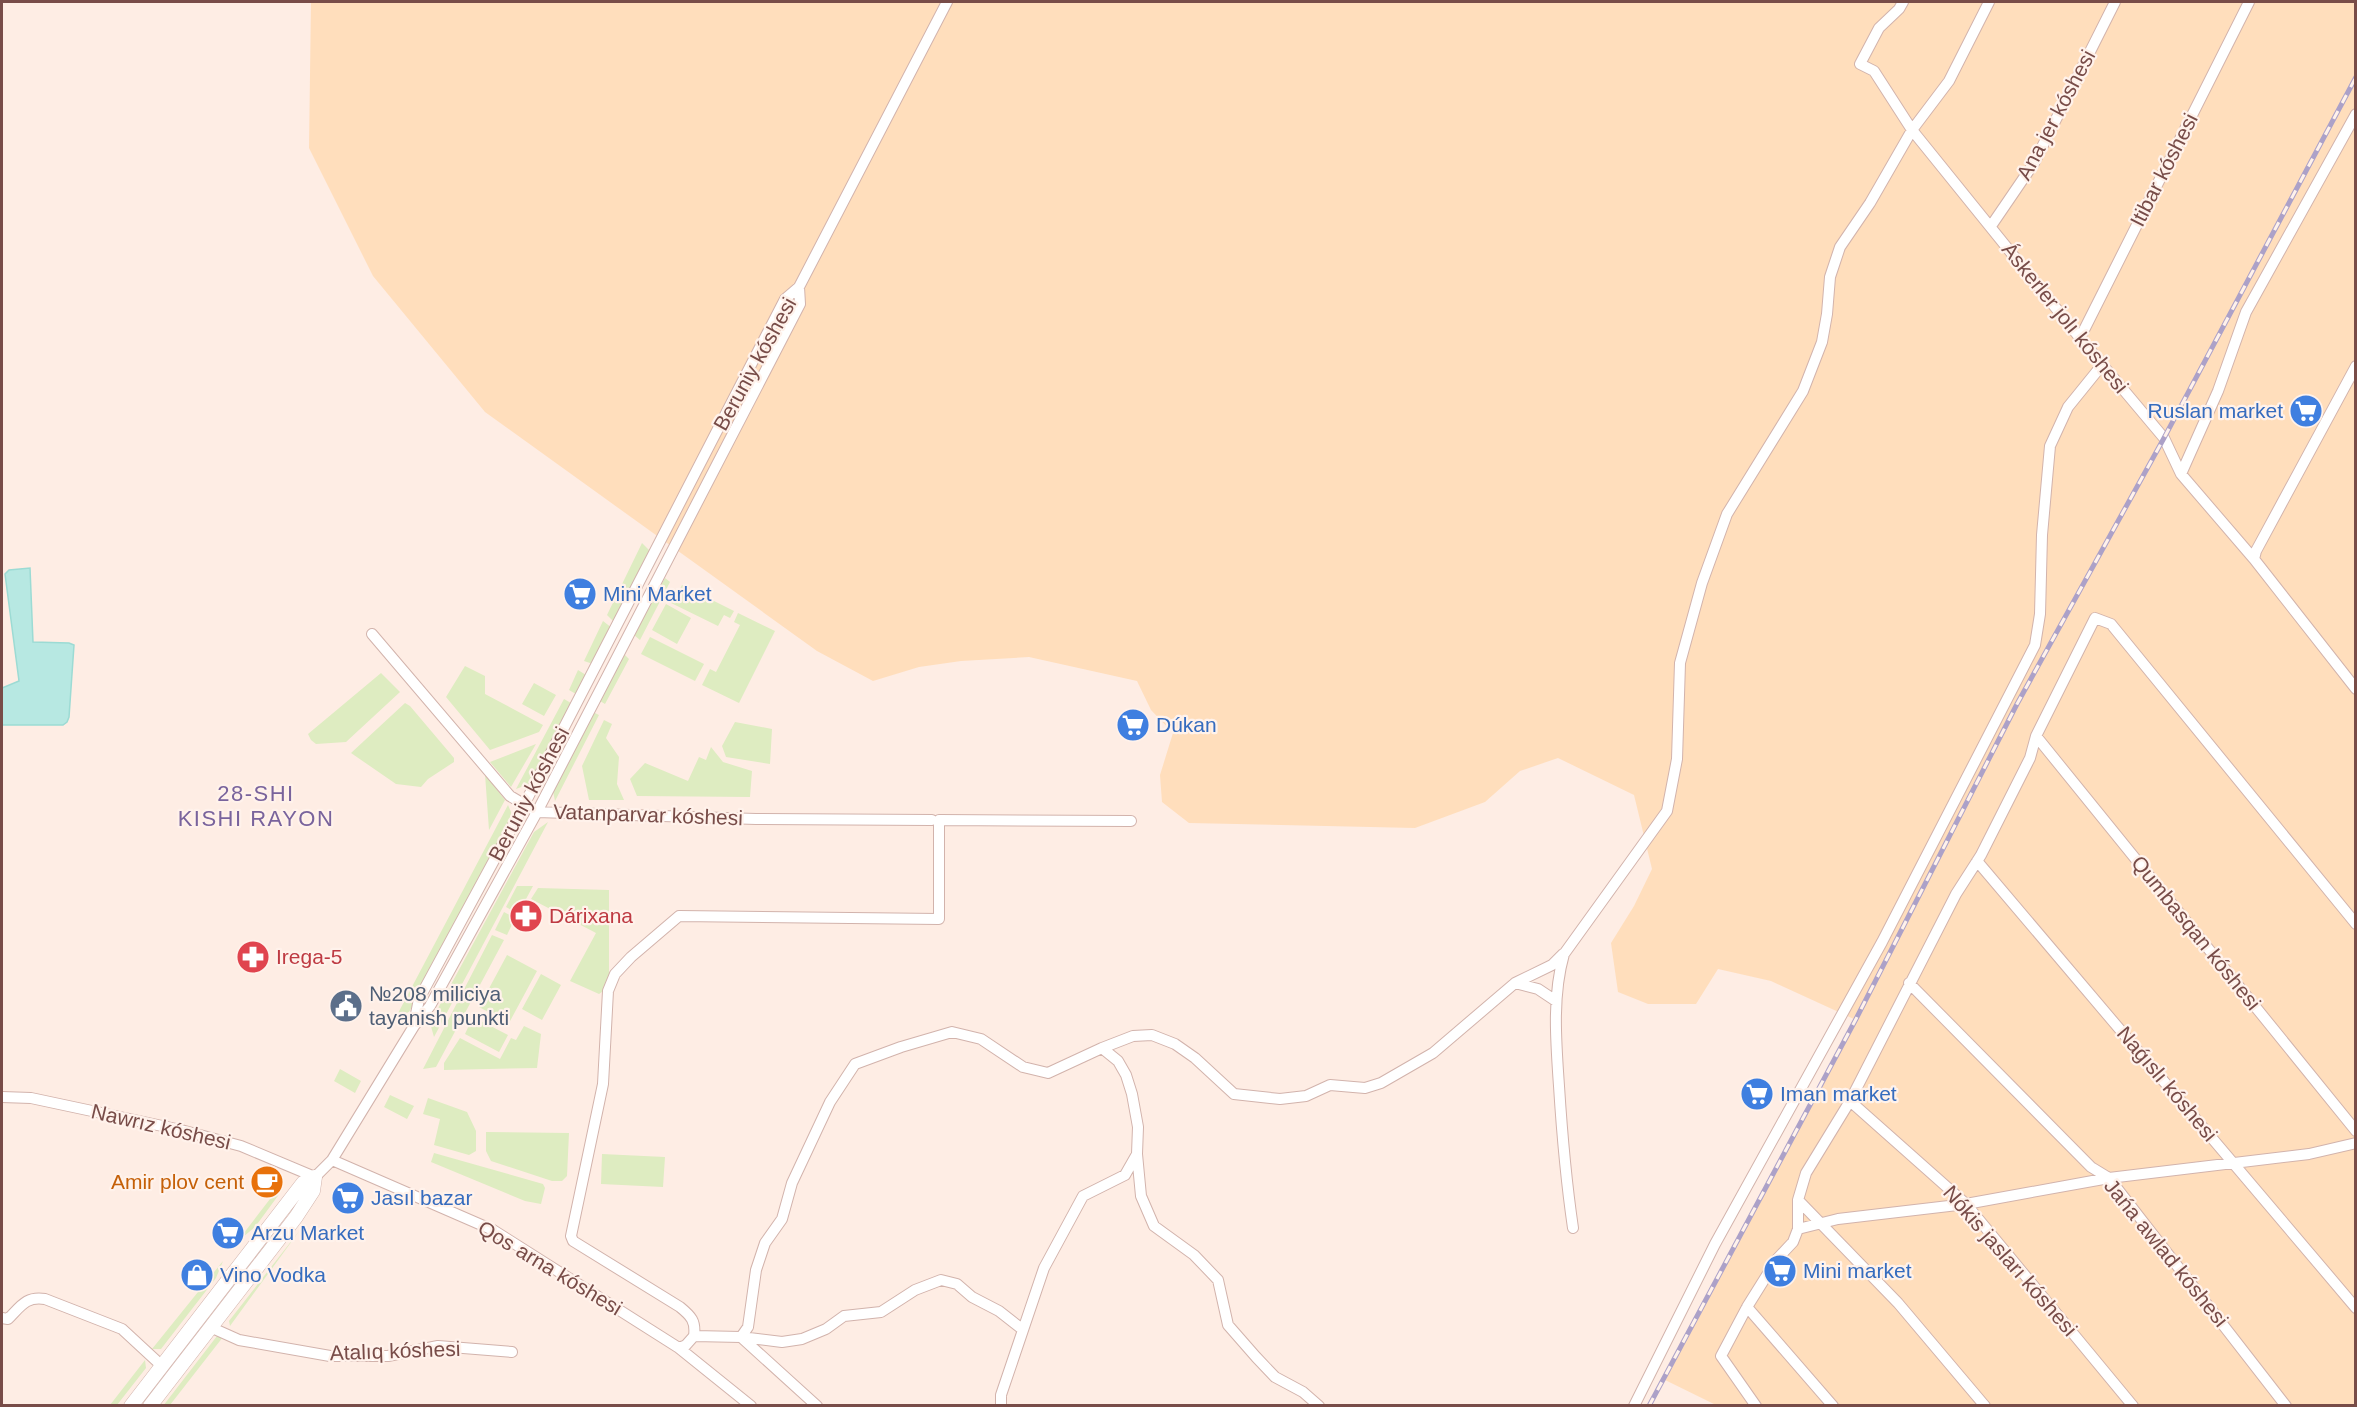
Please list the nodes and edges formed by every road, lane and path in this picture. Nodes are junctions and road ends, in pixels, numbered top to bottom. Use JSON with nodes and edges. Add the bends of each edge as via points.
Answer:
{"nodes":[{"id":1,"x":947,"y":2,"type":"edge"},
{"id":2,"x":1903,"y":2,"type":"edge"},
{"id":3,"x":1989,"y":2,"type":"edge"},
{"id":4,"x":2115,"y":2,"type":"edge"},
{"id":5,"x":2248,"y":2,"type":"edge"},
{"id":6,"x":2355,"y":114,"type":"edge"},
{"id":7,"x":1912,"y":130,"type":"junction"},
{"id":8,"x":1991,"y":226,"type":"junction"},
{"id":9,"x":799,"y":287,"type":"junction"},
{"id":10,"x":2080,"y":338,"type":"junction"},
{"id":11,"x":2103,"y":365,"type":"junction"},
{"id":12,"x":2355,"y":366,"type":"edge"},
{"id":13,"x":711,"y":444,"type":"junction"},
{"id":14,"x":723,"y":450,"type":"junction"},
{"id":15,"x":2181,"y":474,"type":"junction"},
{"id":16,"x":2254,"y":559,"type":"junction"},
{"id":17,"x":372,"y":634,"type":"dead end"},
{"id":18,"x":2355,"y":689,"type":"edge"},
{"id":19,"x":2036,"y":736,"type":"junction"},
{"id":20,"x":524,"y":805,"type":"junction"},
{"id":21,"x":537,"y":812,"type":"junction"},
{"id":22,"x":936,"y":820,"type":"junction"},
{"id":23,"x":1131,"y":821,"type":"dead end"},
{"id":24,"x":1977,"y":861,"type":"junction"},
{"id":25,"x":2355,"y":924,"type":"edge"},
{"id":26,"x":1564,"y":954,"type":"junction"},
{"id":27,"x":1515,"y":983,"type":"junction"},
{"id":28,"x":1909,"y":983,"type":"junction"},
{"id":29,"x":1556,"y":1001,"type":"junction"},
{"id":30,"x":414,"y":1026,"type":"junction"},
{"id":31,"x":1102,"y":1048,"type":"junction"},
{"id":32,"x":2,"y":1097,"type":"edge"},
{"id":33,"x":1850,"y":1101,"type":"junction"},
{"id":34,"x":2355,"y":1131,"type":"edge"},
{"id":35,"x":2355,"y":1143,"type":"edge"},
{"id":36,"x":1137,"y":1154,"type":"junction"},
{"id":37,"x":332,"y":1160,"type":"junction"},
{"id":38,"x":2234,"y":1162,"type":"junction"},
{"id":39,"x":315,"y":1177,"type":"junction"},
{"id":40,"x":2109,"y":1178,"type":"junction"},
{"id":41,"x":1798,"y":1200,"type":"junction"},
{"id":42,"x":1966,"y":1204,"type":"junction"},
{"id":43,"x":1818,"y":1224,"type":"junction"},
{"id":44,"x":1573,"y":1228,"type":"dead end"},
{"id":45,"x":1798,"y":1229,"type":"junction"},
{"id":46,"x":1747,"y":1306,"type":"junction"},
{"id":47,"x":2355,"y":1308,"type":"edge"},
{"id":48,"x":2,"y":1318,"type":"edge"},
{"id":49,"x":210,"y":1327,"type":"junction"},
{"id":50,"x":1022,"y":1329,"type":"junction"},
{"id":51,"x":694,"y":1336,"type":"junction"},
{"id":52,"x":741,"y":1337,"type":"junction"},
{"id":53,"x":679,"y":1348,"type":"junction"},
{"id":54,"x":512,"y":1352,"type":"dead end"},
{"id":55,"x":162,"y":1366,"type":"junction"},
{"id":56,"x":131,"y":1406,"type":"edge"},
{"id":57,"x":150,"y":1406,"type":"edge"},
{"id":58,"x":751,"y":1406,"type":"edge"},
{"id":59,"x":817,"y":1406,"type":"edge"},
{"id":60,"x":1001,"y":1406,"type":"edge"},
{"id":61,"x":1319,"y":1406,"type":"edge"},
{"id":62,"x":1634,"y":1406,"type":"edge"},
{"id":63,"x":1756,"y":1406,"type":"edge"},
{"id":64,"x":1833,"y":1406,"type":"edge"},
{"id":65,"x":1985,"y":1406,"type":"edge"},
{"id":66,"x":2133,"y":1406,"type":"edge"},
{"id":67,"x":2286,"y":1406,"type":"edge"}],
"edges":[{"from":1,"to":9,"type":"street"},
{"from":2,"to":7,"type":"street","name":"Áskerler jolı kóshesi","via":[[1879,28],[1860,64],[1874,71]]},
{"from":3,"to":7,"type":"street","via":[[1949,81]]},
{"from":4,"to":8,"type":"street","name":"Ana jer kóshesi","via":[[2034,164]]},
{"from":5,"to":10,"type":"street","name":"Itibar kóshesi"},
{"from":6,"to":15,"type":"street","via":[[2246,312],[2218,391]]},
{"from":7,"to":8,"type":"street","name":"Áskerler jolı kóshesi"},
{"from":7,"to":26,"type":"street","via":[[1840,247],[1830,277],[1822,342],[1803,391],[1728,514],[1702,583],[1680,663],[1677,759],[1667,811]]},
{"from":8,"to":10,"type":"street","name":"Áskerler jolı kóshesi"},
{"from":9,"to":13,"type":"street","name":"Beruniy kóshesi","via":[[785,299]]},
{"from":9,"to":14,"type":"street","name":"Beruniy kóshesi","via":[[800,304]]},
{"from":10,"to":11,"type":"street","name":"Áskerler jolı kóshesi"},
{"from":11,"to":15,"type":"street","name":"Áskerler jolı kóshesi","via":[[2164,438]]},
{"from":11,"to":62,"type":"street","via":[[2068,407],[2050,446],[2035,645],[1882,942],[1715,1244]]},
{"from":12,"to":16,"type":"street"},
{"from":13,"to":14,"type":"street"},
{"from":13,"to":20,"type":"street","name":"Beruniy kóshesi"},
{"from":14,"to":21,"type":"street","name":"Beruniy kóshesi"},
{"from":15,"to":16,"type":"street","name":"Áskerler jolı kóshesi"},
{"from":16,"to":18,"type":"street","name":"Áskerler jolı kóshesi"},
{"from":17,"to":20,"type":"street","name":"Vatanparvar kóshesi","via":[[510,796]]},
{"from":19,"to":24,"type":"street","via":[[2030,758]]},
{"from":19,"to":25,"type":"street","via":[[2095,618],[2111,624]]},
{"from":19,"to":34,"type":"street","name":"Qumbasqan kóshesi"},
{"from":20,"to":21,"type":"street","name":"Vatanparvar kóshesi"},
{"from":20,"to":30,"type":"street","name":"Beruniy kóshesi","via":[[419,999]]},
{"from":21,"to":22,"type":"street","name":"Vatanparvar kóshesi"},
{"from":21,"to":30,"type":"street","name":"Beruniy kóshesi","via":[[430,1006]]},
{"from":22,"to":23,"type":"street","name":"Vatanparvar kóshesi"},
{"from":22,"to":51,"type":"street","via":[[939,919],[678,916],[615,974],[608,991],[603,1084],[571,1236],[680,1306],[692,1317]]},
{"from":24,"to":28,"type":"street"},
{"from":24,"to":38,"type":"street","name":"Naǵıslı kóshesi"},
{"from":26,"to":27,"type":"street","via":[[1552,965]]},
{"from":26,"to":29,"type":"street","via":[[1557,975]]},
{"from":27,"to":29,"type":"street","via":[[1538,989]]},
{"from":27,"to":31,"type":"street","via":[[1433,1053],[1365,1088],[1330,1085],[1306,1096],[1280,1099],[1234,1094],[1195,1058],[1152,1035],[1133,1036]]},
{"from":28,"to":33,"type":"street"},
{"from":28,"to":40,"type":"street","name":"Jańa awlad kóshesi","via":[[2091,1167]]},
{"from":29,"to":44,"type":"street","via":[[1564,1166]]},
{"from":30,"to":37,"type":"street"},
{"from":31,"to":36,"type":"street","via":[[1118,1061],[1126,1075],[1138,1127]]},
{"from":31,"to":52,"type":"street","via":[[1048,1073],[1023,1067],[981,1040],[952,1032],[855,1064],[830,1102],[792,1183],[782,1219],[765,1243],[756,1270],[748,1327]]},
{"from":32,"to":39,"type":"street","name":"Nawrız kóshesi","via":[[31,1098],[181,1130],[241,1146]]},
{"from":33,"to":41,"type":"street","via":[[1806,1173]]},
{"from":33,"to":42,"type":"street","name":"Nókis jasları kóshesi"},
{"from":35,"to":38,"type":"street","via":[[2308,1154]]},
{"from":36,"to":50,"type":"street","via":[[1125,1175],[1083,1196],[1044,1268]]},
{"from":36,"to":61,"type":"street","via":[[1141,1196],[1154,1226],[1194,1255],[1218,1280],[1228,1324],[1256,1357],[1275,1377]]},
{"from":37,"to":39,"type":"street"},
{"from":37,"to":53,"type":"street","name":"Qos arna kóshesi","via":[[493,1230]]},
{"from":38,"to":40,"type":"street"},
{"from":38,"to":47,"type":"street","name":"Naǵıslı kóshesi"},
{"from":39,"to":49,"type":"street","via":[[314,1191],[296,1217]]},
{"from":39,"to":55,"type":"street","via":[[303,1183]]},
{"from":40,"to":42,"type":"street"},
{"from":40,"to":67,"type":"street","name":"Jańa awlad kóshesi"},
{"from":41,"to":43,"type":"street"},
{"from":41,"to":45,"type":"street"},
{"from":42,"to":43,"type":"street"},
{"from":42,"to":66,"type":"street","name":"Nókis jasları kóshesi"},
{"from":43,"to":45,"type":"street"},
{"from":43,"to":65,"type":"street","via":[[1898,1303]]},
{"from":45,"to":46,"type":"street","via":[[1794,1242],[1777,1259]]},
{"from":46,"to":63,"type":"street","via":[[1721,1356]]},
{"from":46,"to":64,"type":"street"},
{"from":48,"to":55,"type":"street","via":[[8,1319],[33,1297],[45,1299],[122,1329]]},
{"from":49,"to":54,"type":"street","name":"Atalıq kóshesi","via":[[239,1340],[330,1356],[388,1356],[438,1346]]},
{"from":49,"to":57,"type":"street"},
{"from":50,"to":52,"type":"street","via":[[957,1284],[941,1280],[915,1290],[881,1312],[844,1316],[802,1339],[782,1342]]},
{"from":50,"to":60,"type":"street"},
{"from":51,"to":52,"type":"street"},
{"from":51,"to":53,"type":"street"},
{"from":52,"to":59,"type":"street"},
{"from":53,"to":58,"type":"street","name":"Qos arna kóshesi"},
{"from":55,"to":56,"type":"street"}]}
